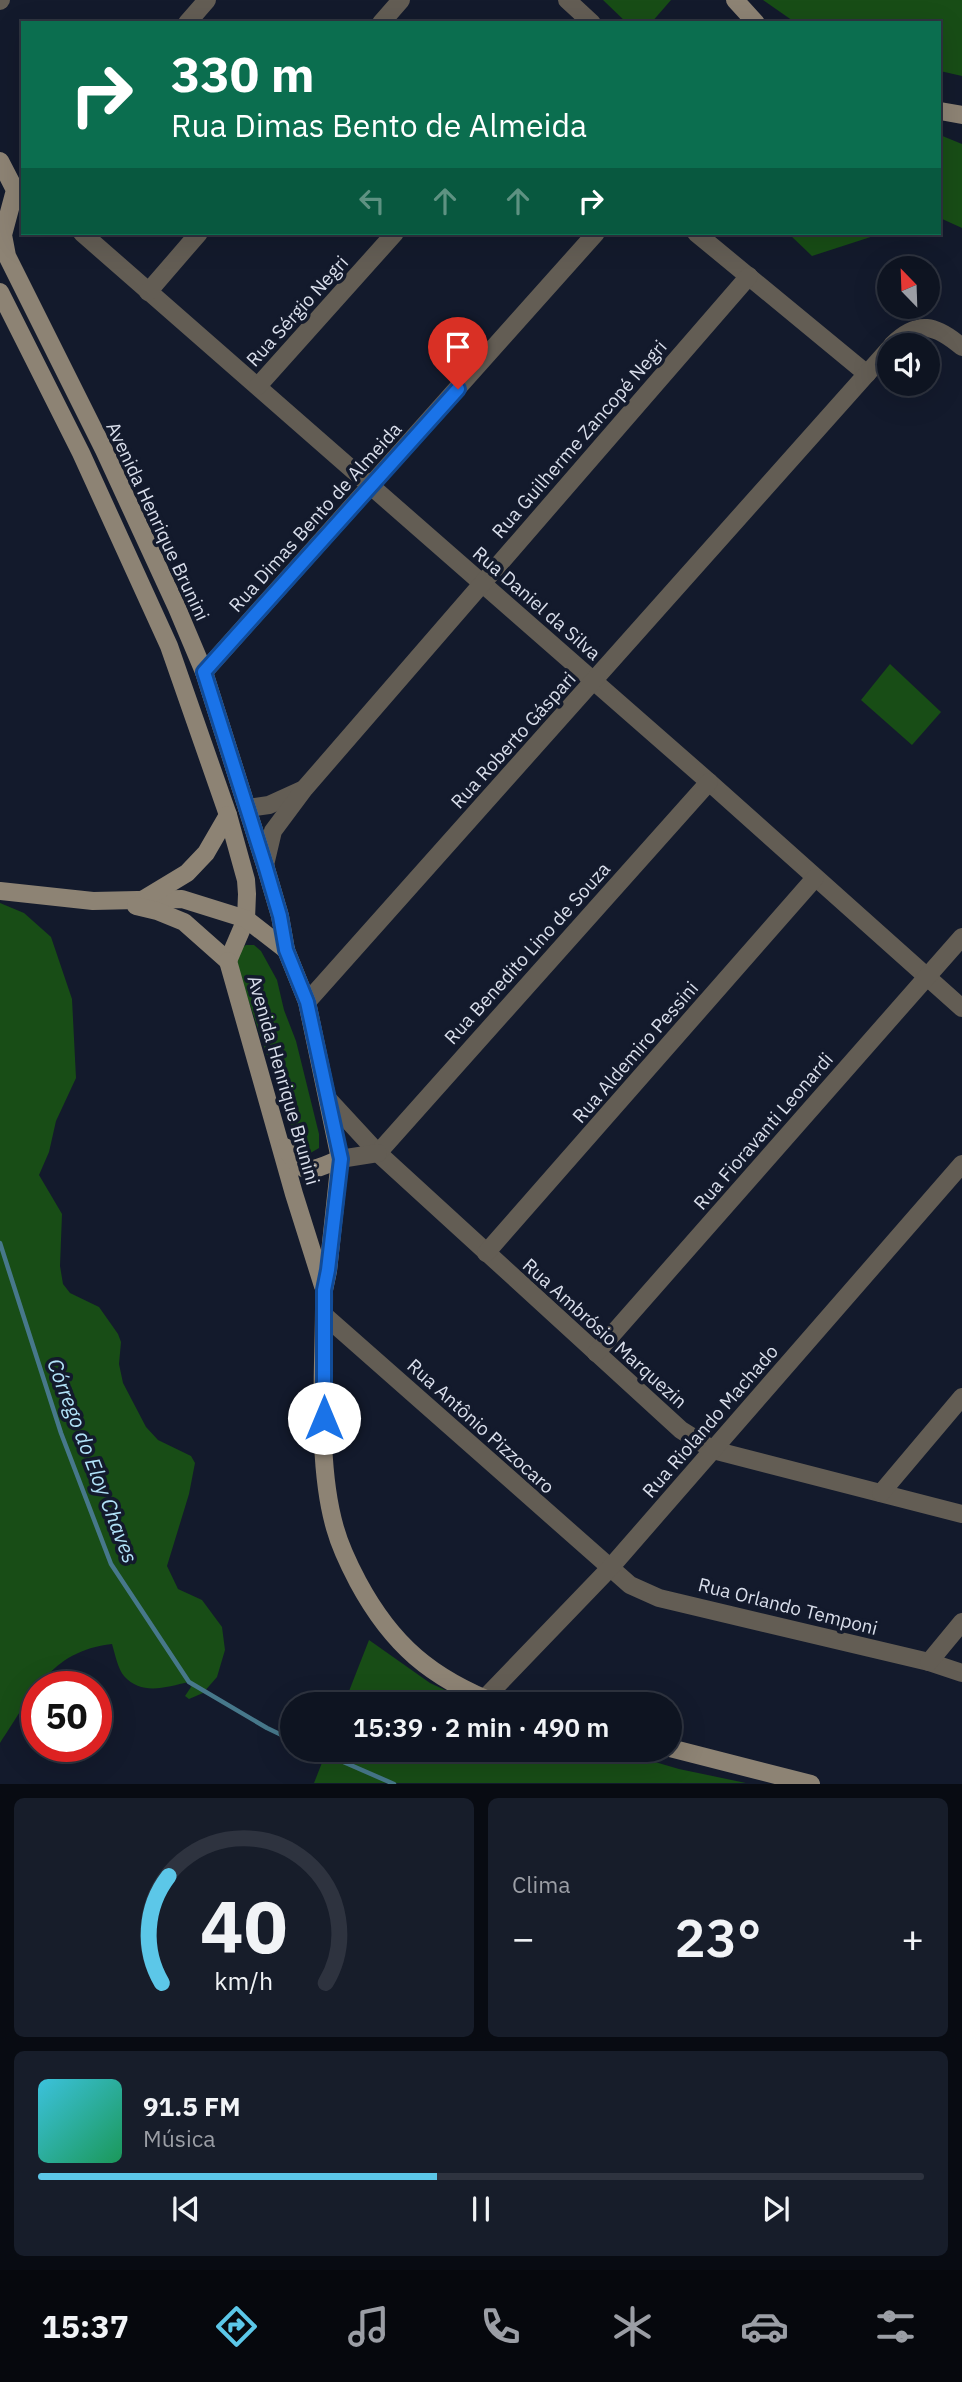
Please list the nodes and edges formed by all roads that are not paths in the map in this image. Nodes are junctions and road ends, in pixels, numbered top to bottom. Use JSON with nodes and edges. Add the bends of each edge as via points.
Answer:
{"nodes":[{"id":1,"x":207,"y":0,"type":"edge"},
{"id":2,"x":401,"y":0,"type":"edge"},
{"id":3,"x":567,"y":0,"type":"edge"},
{"id":4,"x":736,"y":0,"type":"edge"},
{"id":5,"x":189,"y":21,"type":"edge"},
{"id":6,"x":383,"y":21,"type":"edge"},
{"id":7,"x":587,"y":21,"type":"edge"},
{"id":8,"x":754,"y":21,"type":"edge"},
{"id":9,"x":941,"y":111,"type":"edge"},
{"id":10,"x":962,"y":115,"type":"edge"},
{"id":11,"x":0,"y":161,"type":"edge"},
{"id":12,"x":12,"y":206,"type":"edge"},
{"id":13,"x":84,"y":235,"type":"edge"},
{"id":14,"x":197,"y":235,"type":"edge"},
{"id":15,"x":393,"y":235,"type":"edge"},
{"id":16,"x":594,"y":235,"type":"edge"},
{"id":17,"x":698,"y":235,"type":"edge"},
{"id":18,"x":749,"y":276,"type":"junction"},
{"id":19,"x":0,"y":292,"type":"edge"},
{"id":20,"x":148,"y":292,"type":"junction"},
{"id":21,"x":905,"y":333,"type":"edge"},
{"id":22,"x":962,"y":347,"type":"edge"},
{"id":23,"x":877,"y":363,"type":"edge"},
{"id":24,"x":867,"y":374,"type":"junction"},
{"id":25,"x":258,"y":386,"type":"junction"},
{"id":26,"x":371,"y":486,"type":"junction"},
{"id":27,"x":482,"y":583,"type":"junction"},
{"id":28,"x":204,"y":672,"type":"junction"},
{"id":29,"x":594,"y":681,"type":"junction"},
{"id":30,"x":709,"y":782,"type":"junction"},
{"id":31,"x":305,"y":788,"type":"junction"},
{"id":32,"x":247,"y":808,"type":"junction"},
{"id":33,"x":228,"y":815,"type":"junction"},
{"id":34,"x":265,"y":865,"type":"junction"},
{"id":35,"x":816,"y":878,"type":"junction"},
{"id":36,"x":0,"y":891,"type":"edge"},
{"id":37,"x":142,"y":900,"type":"junction"},
{"id":38,"x":119,"y":901,"type":"junction"},
{"id":39,"x":246,"y":919,"type":"junction"},
{"id":40,"x":962,"y":937,"type":"edge"},
{"id":41,"x":286,"y":950,"type":"junction"},
{"id":42,"x":228,"y":961,"type":"junction"},
{"id":43,"x":926,"y":976,"type":"junction"},
{"id":44,"x":307,"y":1002,"type":"junction"},
{"id":45,"x":962,"y":1008,"type":"edge"},
{"id":46,"x":329,"y":1100,"type":"junction"},
{"id":47,"x":278,"y":1136,"type":"junction"},
{"id":48,"x":378,"y":1153,"type":"junction"},
{"id":49,"x":341,"y":1159,"type":"junction"},
{"id":50,"x":962,"y":1164,"type":"edge"},
{"id":51,"x":486,"y":1253,"type":"junction"},
{"id":52,"x":324,"y":1290,"type":"junction"},
{"id":53,"x":324,"y":1315,"type":"junction"},
{"id":54,"x":596,"y":1353,"type":"junction"},
{"id":55,"x":962,"y":1397,"type":"edge"},
{"id":56,"x":713,"y":1450,"type":"junction"},
{"id":57,"x":881,"y":1493,"type":"junction"},
{"id":58,"x":962,"y":1514,"type":"edge"},
{"id":59,"x":610,"y":1568,"type":"junction"},
{"id":60,"x":962,"y":1622,"type":"edge"},
{"id":61,"x":929,"y":1662,"type":"junction"},
{"id":62,"x":962,"y":1672,"type":"edge"},
{"id":63,"x":472,"y":1692,"type":"edge"},
{"id":64,"x":500,"y":1692,"type":"edge"},
{"id":65,"x":682,"y":1751,"type":"edge"},
{"id":66,"x":811,"y":1783,"type":"edge"}],
"edges":[{"from":1,"to":5,"type":"street"},
{"from":2,"to":6,"type":"street"},
{"from":3,"to":7,"type":"street"},
{"from":4,"to":8,"type":"main road"},
{"from":9,"to":10,"type":"main road"},
{"from":11,"to":12,"type":"main road","name":"Avenida Henrique Brunini","via":[[15,190]]},
{"from":12,"to":28,"type":"main road","name":"Avenida Henrique Brunini","via":[[3,236],[7,256],[104,450]]},
{"from":13,"to":20,"type":"street","name":"Rua Daniel da Silva"},
{"from":14,"to":20,"type":"street"},
{"from":15,"to":25,"type":"street","name":"Rua Sérgio Negri"},
{"from":16,"to":26,"type":"street","name":"Rua Dimas Bento de Almeida"},
{"from":17,"to":18,"type":"street"},
{"from":18,"to":24,"type":"street"},
{"from":18,"to":27,"type":"street","name":"Rua Guilherme Zancopé Negri"},
{"from":19,"to":33,"type":"main road","via":[[81,453],[169,646]]},
{"from":20,"to":25,"type":"street","name":"Rua Daniel da Silva"},
{"from":21,"to":22,"type":"street","via":[[919,327],[934,328]]},
{"from":23,"to":24,"type":"street","name":"Rua Roberto Gáspari"},
{"from":24,"to":29,"type":"street","name":"Rua Roberto Gáspari"},
{"from":25,"to":26,"type":"street","name":"Rua Daniel da Silva"},
{"from":26,"to":27,"type":"street","name":"Rua Daniel da Silva"},
{"from":26,"to":28,"type":"street","name":"Rua Dimas Bento de Almeida"},
{"from":27,"to":29,"type":"street","name":"Rua Daniel da Silva"},
{"from":27,"to":31,"type":"street","name":"Rua Guilherme Zancopé Negri"},
{"from":28,"to":32,"type":"main road","name":"Avenida Henrique Brunini"},
{"from":29,"to":30,"type":"street","name":"Rua Daniel da Silva"},
{"from":29,"to":44,"type":"street","name":"Rua Roberto Gáspari"},
{"from":30,"to":35,"type":"street","name":"Rua Daniel da Silva"},
{"from":30,"to":48,"type":"street","name":"Rua Benedito Lino de Souza"},
{"from":31,"to":32,"type":"street","name":"Rua Guilherme Zancopé Negri","via":[[269,806]]},
{"from":31,"to":34,"type":"street","name":"Rua Guilherme Zancopé Negri","via":[[273,831]]},
{"from":32,"to":34,"type":"main road","name":"Avenida Henrique Brunini"},
{"from":33,"to":37,"type":"main road","via":[[206,853],[187,873]]},
{"from":33,"to":39,"type":"main road","via":[[246,880]]},
{"from":34,"to":41,"type":"main road","name":"Avenida Henrique Brunini"},
{"from":35,"to":43,"type":"street","name":"Rua Daniel da Silva"},
{"from":35,"to":51,"type":"street","name":"Rua Aldemiro Pessini"},
{"from":36,"to":38,"type":"main road"},
{"from":37,"to":38,"type":"main road"},
{"from":37,"to":39,"type":"main road","via":[[182,899]]},
{"from":38,"to":42,"type":"main road","via":[[184,922]]},
{"from":39,"to":41,"type":"main road"},
{"from":39,"to":42,"type":"main road"},
{"from":40,"to":43,"type":"street","name":"Rua Fioravanti Leonardi"},
{"from":41,"to":44,"type":"main road","name":"Avenida Henrique Brunini"},
{"from":42,"to":47,"type":"main road","name":"Avenida Henrique Brunini"},
{"from":43,"to":45,"type":"street","name":"Rua Daniel da Silva"},
{"from":43,"to":54,"type":"street","name":"Rua Fioravanti Leonardi"},
{"from":44,"to":46,"type":"main road","name":"Avenida Henrique Brunini"},
{"from":46,"to":48,"type":"street","name":"Rua Ambrósio Marquezin"},
{"from":46,"to":49,"type":"main road","name":"Avenida Henrique Brunini"},
{"from":47,"to":49,"type":"main road","via":[[302,1169]]},
{"from":47,"to":52,"type":"main road","name":"Avenida Henrique Brunini"},
{"from":48,"to":49,"type":"street"},
{"from":48,"to":51,"type":"street","name":"Rua Ambrósio Marquezin"},
{"from":49,"to":52,"type":"main road","name":"Avenida Henrique Brunini"},
{"from":50,"to":56,"type":"street","name":"Rua Riolando Machado"},
{"from":51,"to":54,"type":"street","name":"Rua Ambrósio Marquezin"},
{"from":52,"to":53,"type":"main road","name":"Avenida Henrique Brunini"},
{"from":53,"to":59,"type":"street","name":"Rua Antônio Pizzocaro"},
{"from":53,"to":63,"type":"main road","name":"Avenida Henrique Brunini","via":[[327,1488],[335,1528],[351,1569],[374,1611],[408,1652]]},
{"from":54,"to":56,"type":"street","name":"Rua Ambrósio Marquezin","via":[[681,1430]]},
{"from":55,"to":57,"type":"street"},
{"from":56,"to":57,"type":"street","name":"Rua Ambrósio Marquezin"},
{"from":56,"to":59,"type":"street","name":"Rua Riolando Machado"},
{"from":57,"to":58,"type":"street","name":"Rua Ambrósio Marquezin"},
{"from":59,"to":61,"type":"street","name":"Rua Orlando Temponi","via":[[630,1585],[659,1598]]},
{"from":59,"to":64,"type":"street","name":"Rua Riolando Machado"},
{"from":60,"to":61,"type":"street"},
{"from":61,"to":62,"type":"street","name":"Rua Orlando Temponi"},
{"from":65,"to":66,"type":"main road"}]}
